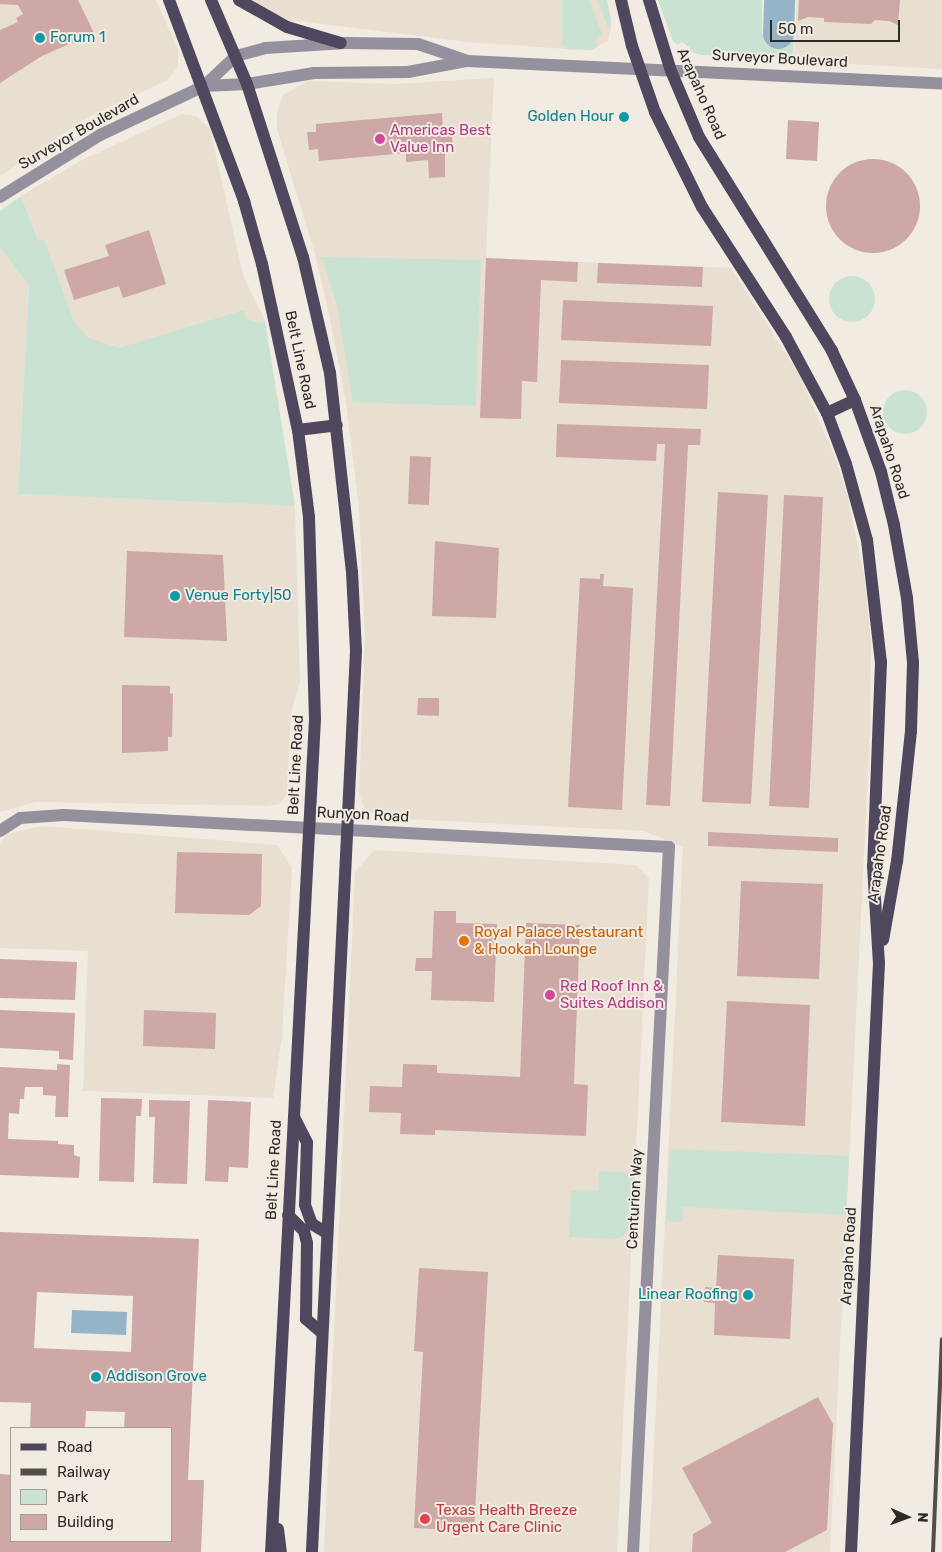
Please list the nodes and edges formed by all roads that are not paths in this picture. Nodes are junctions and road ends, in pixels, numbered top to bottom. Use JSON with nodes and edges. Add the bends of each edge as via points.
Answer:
{"nodes":[{"id":1,"x":169,"y":0,"type":"edge"},
{"id":2,"x":211,"y":0,"type":"edge"},
{"id":3,"x":239,"y":0,"type":"edge"},
{"id":4,"x":621,"y":0,"type":"edge"},
{"id":5,"x":650,"y":0,"type":"edge"},
{"id":6,"x":341,"y":43,"type":"junction"},
{"id":7,"x":236,"y":56,"type":"junction"},
{"id":8,"x":467,"y":61,"type":"junction"},
{"id":9,"x":639,"y":69,"type":"junction"},
{"id":10,"x":671,"y":71,"type":"junction"},
{"id":11,"x":942,"y":83,"type":"edge"},
{"id":12,"x":246,"y":84,"type":"junction"},
{"id":13,"x":204,"y":86,"type":"junction"},
{"id":14,"x":0,"y":197,"type":"edge"},
{"id":15,"x":855,"y":400,"type":"junction"},
{"id":16,"x":827,"y":412,"type":"junction"},
{"id":17,"x":337,"y":425,"type":"junction"},
{"id":18,"x":298,"y":430,"type":"junction"},
{"id":19,"x":309,"y":829,"type":"junction"},
{"id":20,"x":0,"y":831,"type":"edge"},
{"id":21,"x":346,"y":831,"type":"junction"},
{"id":22,"x":669,"y":847,"type":"joint"},
{"id":23,"x":879,"y":962,"type":"junction"},
{"id":24,"x":294,"y":1117,"type":"junction"},
{"id":25,"x":288,"y":1215,"type":"junction"},
{"id":26,"x":327,"y":1233,"type":"junction"},
{"id":27,"x":322,"y":1333,"type":"junction"},
{"id":28,"x":274,"y":1502,"type":"junction"},
{"id":29,"x":271,"y":1552,"type":"edge"},
{"id":30,"x":282,"y":1552,"type":"edge"},
{"id":31,"x":312,"y":1552,"type":"edge"},
{"id":32,"x":633,"y":1552,"type":"edge"},
{"id":33,"x":851,"y":1552,"type":"edge"}],
"edges":[{"from":1,"to":13,"type":"main road","name":"Belt Line Road"},
{"from":2,"to":7,"type":"main road","name":"Belt Line Road"},
{"from":3,"to":6,"type":"main road","via":[[287,27]]},
{"from":4,"to":9,"type":"main road","name":"Arapaho Road"},
{"from":5,"to":10,"type":"main road","name":"Arapaho Road"},
{"from":6,"to":7,"type":"street","name":"Surveyor Boulevard","via":[[265,48]]},
{"from":6,"to":8,"type":"street","name":"Surveyor Boulevard","via":[[418,44]]},
{"from":7,"to":12,"type":"main road","name":"Belt Line Road"},
{"from":7,"to":13,"type":"street","name":"Surveyor Boulevard"},
{"from":8,"to":9,"type":"street","name":"Surveyor Boulevard"},
{"from":8,"to":12,"type":"street","name":"Surveyor Boulevard","via":[[408,72],[314,73]]},
{"from":9,"to":10,"type":"street","name":"Surveyor Boulevard"},
{"from":9,"to":16,"type":"main road","name":"Arapaho Road","via":[[655,112],[702,207],[786,337]]},
{"from":10,"to":11,"type":"street","name":"Surveyor Boulevard"},
{"from":10,"to":15,"type":"main road","name":"Arapaho Road","via":[[699,137],[832,351]]},
{"from":12,"to":13,"type":"street","name":"Surveyor Boulevard"},
{"from":12,"to":17,"type":"main road","name":"Belt Line Road","via":[[302,257],[330,373]]},
{"from":13,"to":14,"type":"street","name":"Surveyor Boulevard","via":[[100,134]]},
{"from":13,"to":18,"type":"main road","name":"Belt Line Road","via":[[262,264]]},
{"from":15,"to":16,"type":"main road"},
{"from":15,"to":23,"type":"main road","name":"Arapaho Road","via":[[881,472],[894,525],[908,598],[913,664],[911,731],[897,860]]},
{"from":16,"to":23,"type":"main road","name":"Arapaho Road","via":[[868,540],[877,611],[881,712],[874,866]]},
{"from":17,"to":18,"type":"main road"},
{"from":17,"to":21,"type":"main road","name":"Belt Line Road","via":[[356,637]]},
{"from":18,"to":19,"type":"main road","name":"Belt Line Road","via":[[309,517],[314,627],[315,718]]},
{"from":19,"to":20,"type":"street","name":"Runyon Road","via":[[64,815],[20,818]]},
{"from":19,"to":21,"type":"street","name":"Runyon Road"},
{"from":19,"to":24,"type":"main road","name":"Belt Line Road"},
{"from":21,"to":22,"type":"street","name":"Runyon Road"},
{"from":21,"to":26,"type":"main road","name":"Belt Line Road"},
{"from":22,"to":32,"type":"street","name":"Centurion Way"},
{"from":23,"to":33,"type":"main road","name":"Arapaho Road"},
{"from":24,"to":25,"type":"main road","name":"Belt Line Road"},
{"from":24,"to":26,"type":"main road","via":[[308,1143],[305,1205],[312,1224]]},
{"from":25,"to":27,"type":"main road","via":[[304,1231],[308,1243],[306,1319]]},
{"from":25,"to":28,"type":"main road","name":"Belt Line Road"},
{"from":26,"to":27,"type":"main road","name":"Belt Line Road"},
{"from":27,"to":31,"type":"main road","name":"Belt Line Road"},
{"from":28,"to":29,"type":"main road","name":"Belt Line Road"},
{"from":28,"to":30,"type":"main road"}]}
